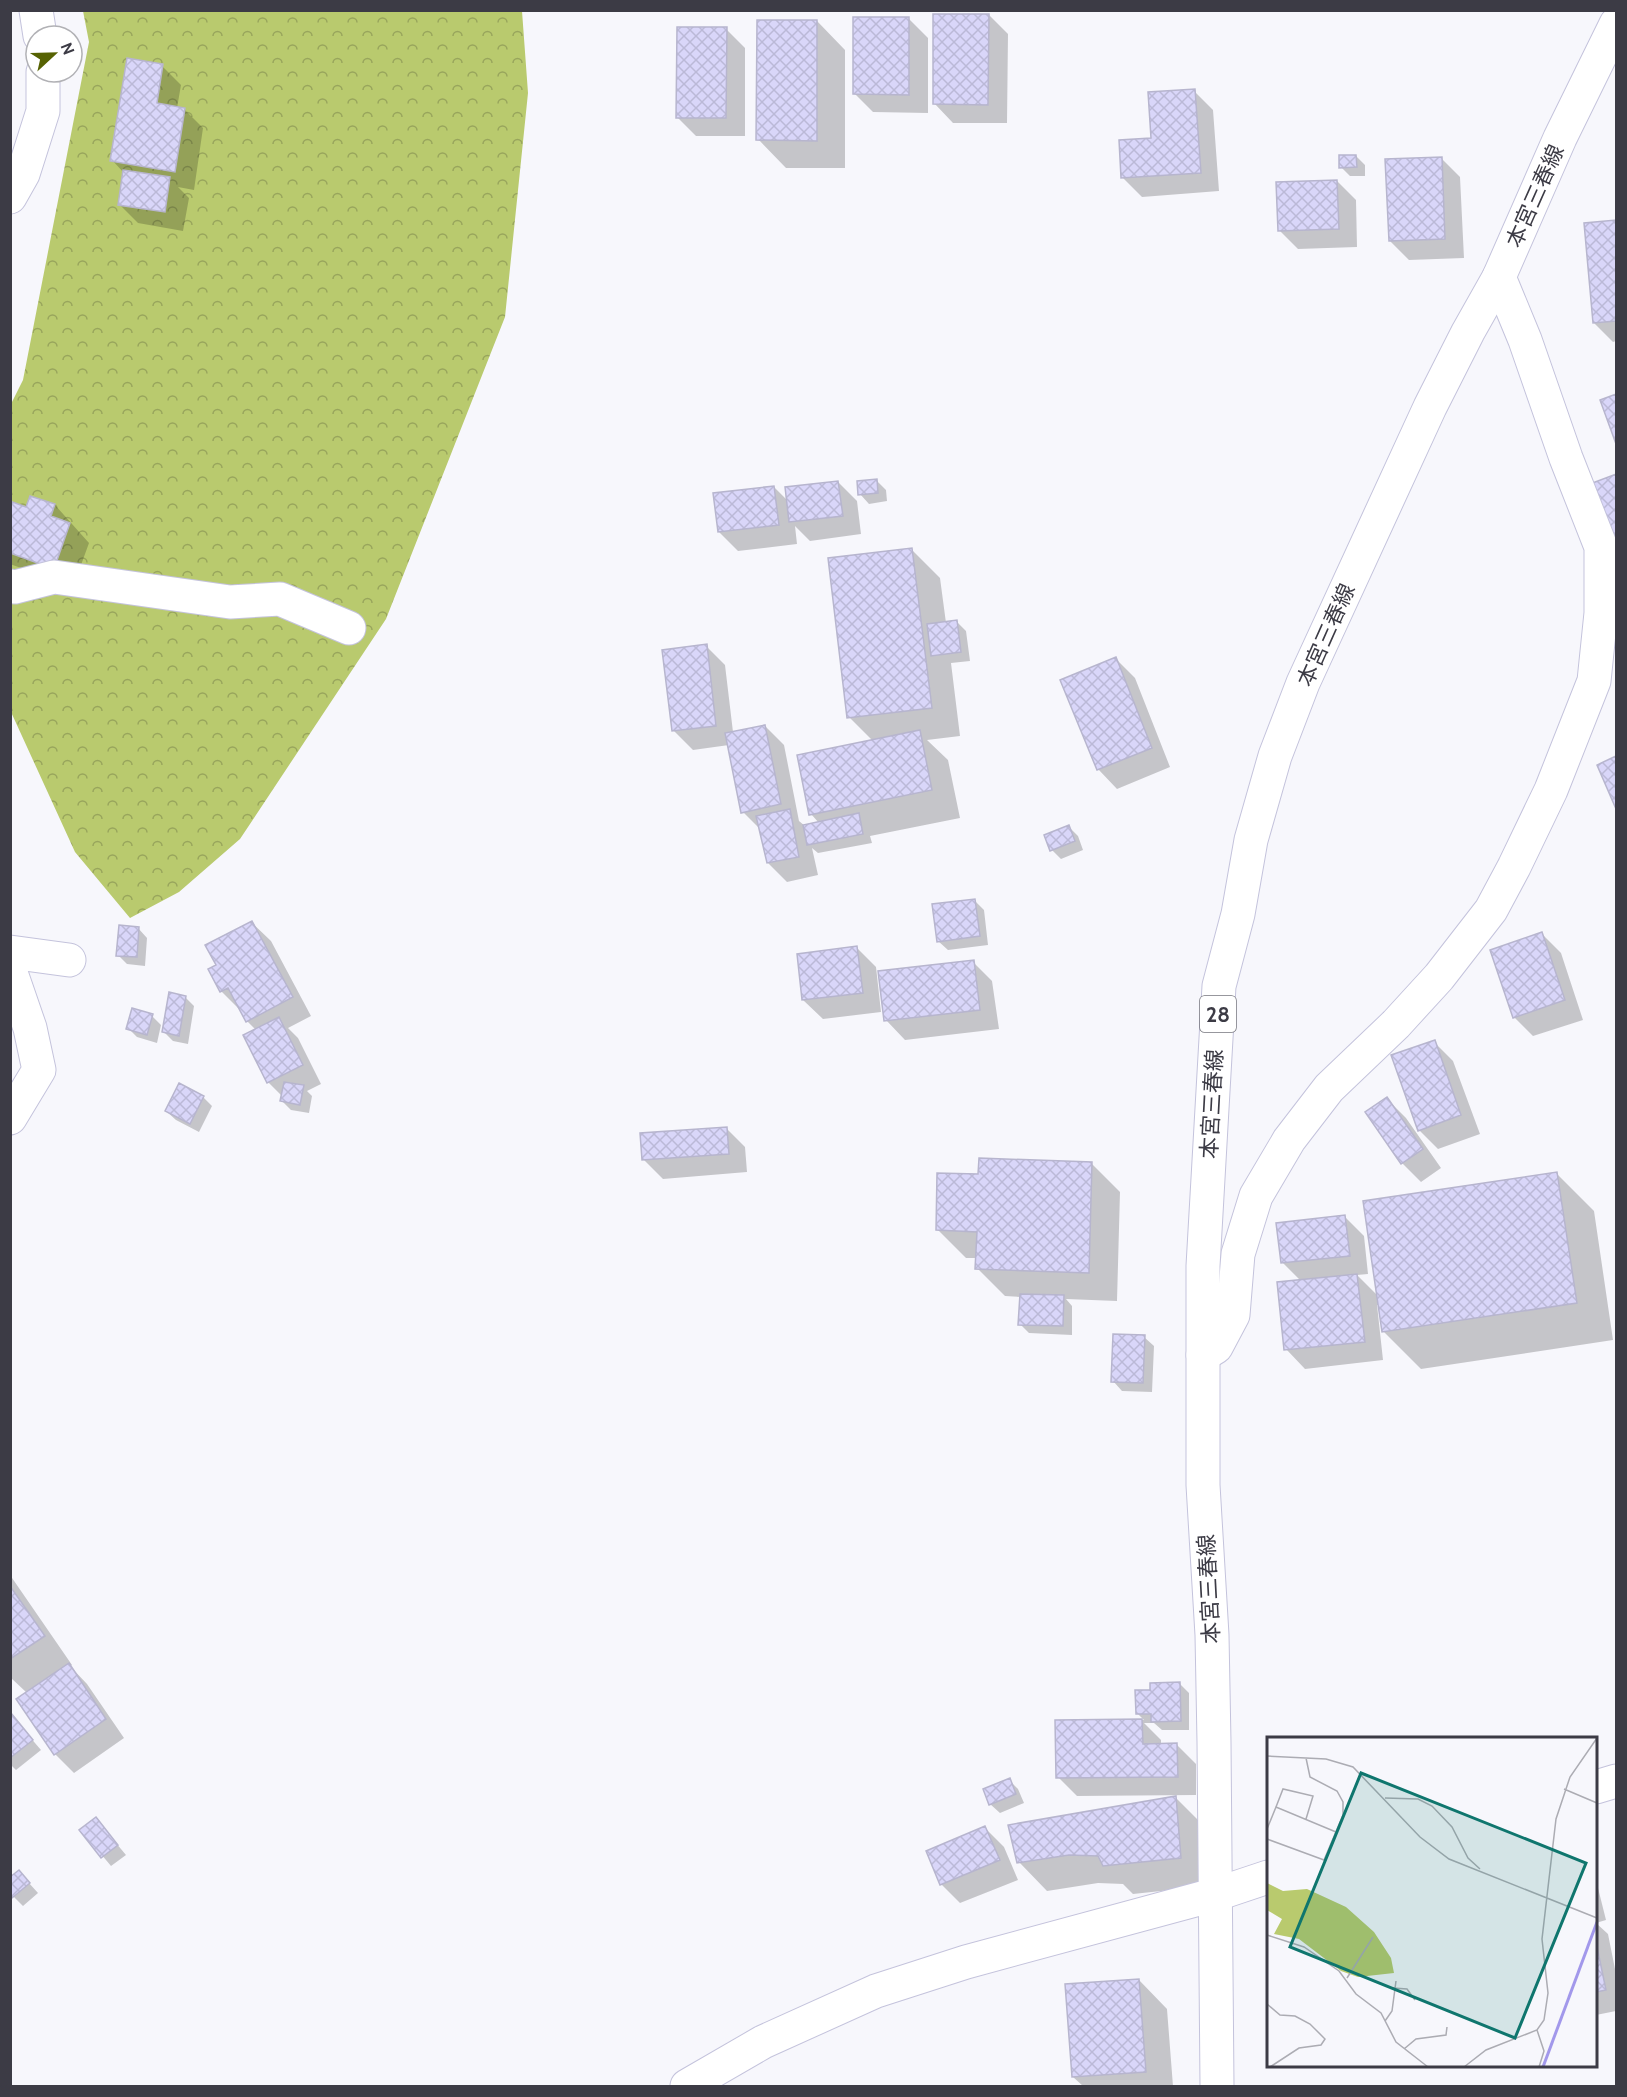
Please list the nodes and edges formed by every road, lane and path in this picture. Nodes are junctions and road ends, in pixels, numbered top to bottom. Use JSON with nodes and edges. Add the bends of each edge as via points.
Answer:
{"nodes":[{"id":1,"x":1617,"y":24,"type":"edge"},
{"id":2,"x":43,"y":84,"type":"edge"},
{"id":3,"x":10,"y":197,"type":"edge"},
{"id":4,"x":1499,"y":277,"type":"junction"},
{"id":5,"x":10,"y":586,"type":"edge"},
{"id":6,"x":350,"y":628,"type":"dead end"},
{"id":7,"x":10,"y":952,"type":"edge"},
{"id":8,"x":69,"y":960,"type":"dead end"},
{"id":9,"x":10,"y":970,"type":"edge"},
{"id":10,"x":10,"y":1118,"type":"edge"},
{"id":11,"x":1203,"y":1355,"type":"junction"},
{"id":12,"x":1617,"y":1781,"type":"edge"},
{"id":13,"x":1597,"y":1787,"type":"edge"},
{"id":14,"x":1267,"y":1878,"type":"edge"},
{"id":15,"x":1217,"y":1894,"type":"junction"},
{"id":16,"x":687,"y":2086,"type":"edge"},
{"id":17,"x":1217,"y":2086,"type":"edge"}],
"edges":[{"from":1,"to":4,"type":"street","name":"本宮三春線","number":"28","via":[[1560,138]]},
{"from":2,"to":3,"type":"street","via":[[43,111],[23,174]]},
{"from":4,"to":11,"type":"street","name":"本宮三春線","number":"28","via":[[1430,407],[1307,673],[1275,756],[1251,840],[1220,986],[1203,1266]]},
{"from":4,"to":11,"type":"street","via":[[1601,547],[1601,613],[1594,681],[1551,790],[1491,910],[1432,985],[1329,1088],[1289,1140],[1256,1196],[1238,1254],[1233,1315],[1216,1347]]},
{"from":5,"to":6,"type":"street","via":[[54,577],[230,602],[280,599]]},
{"from":7,"to":8,"type":"street"},
{"from":9,"to":10,"type":"street","via":[[30,1028],[39,1070]]},
{"from":11,"to":15,"type":"street","name":"本宮三春線","number":"28","via":[[1203,1485],[1212,1635]]},
{"from":12,"to":13,"type":"street"},
{"from":14,"to":15,"type":"street"},
{"from":15,"to":16,"type":"street","via":[[966,1962],[876,1991],[763,2042]]},
{"from":15,"to":17,"type":"street","name":"本宮三春線","number":"28"}]}
